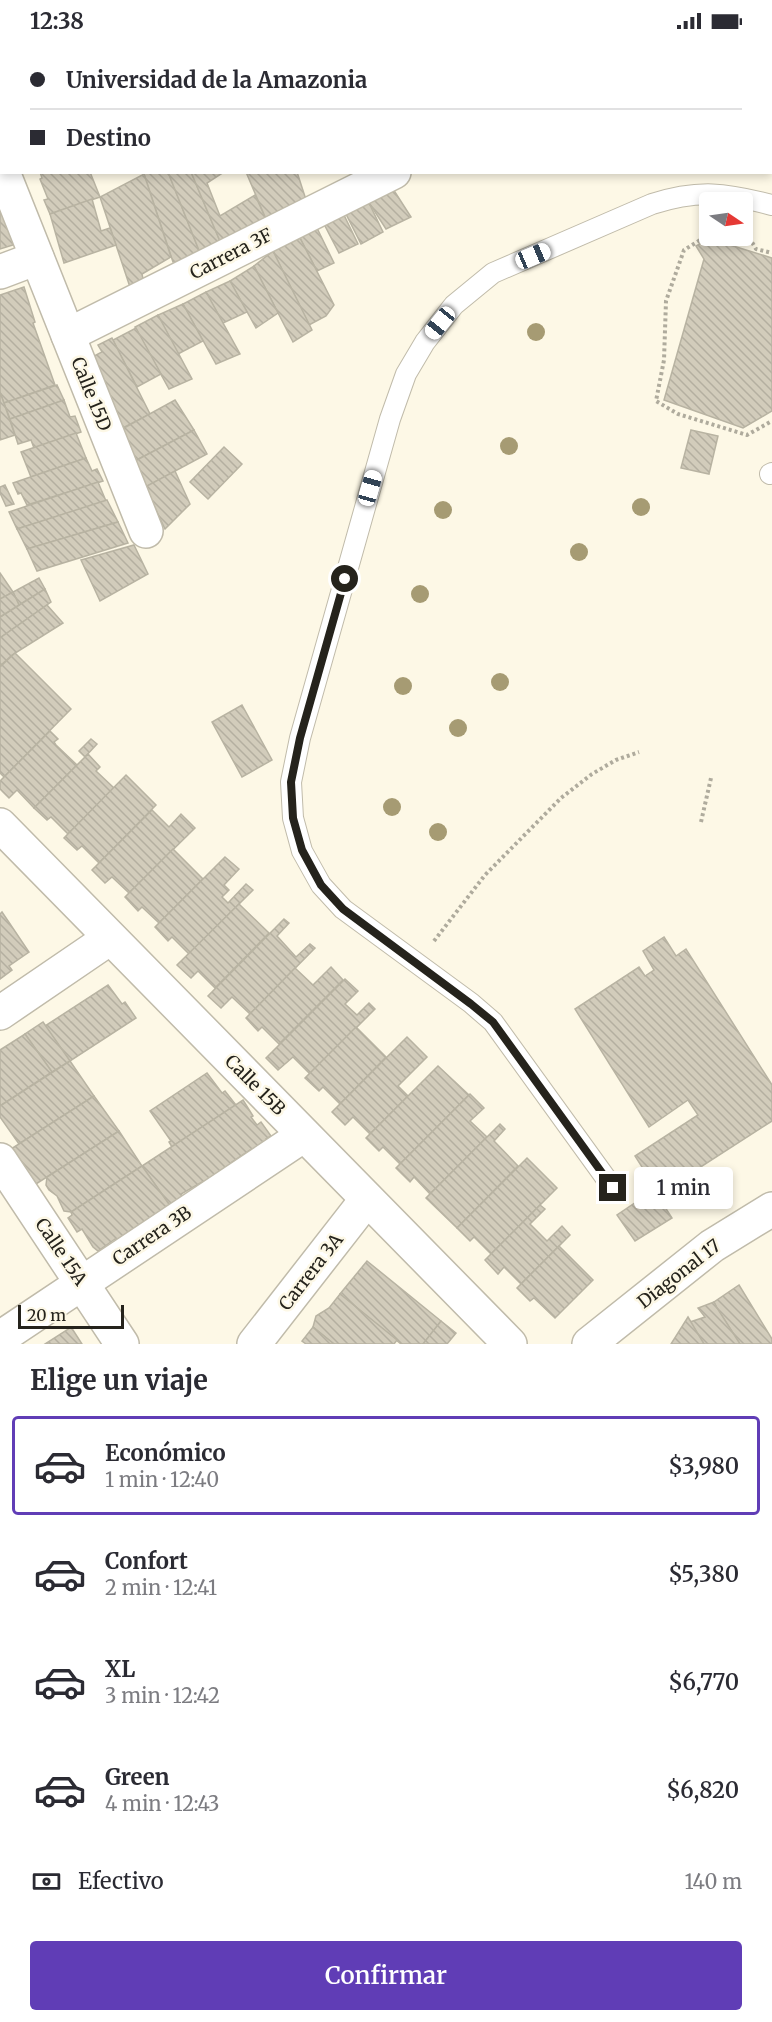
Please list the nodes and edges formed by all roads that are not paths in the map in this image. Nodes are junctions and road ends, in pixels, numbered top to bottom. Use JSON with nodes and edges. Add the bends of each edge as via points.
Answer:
{"nodes":[{"id":1,"x":3,"y":174,"type":"edge"},
{"id":2,"x":390,"y":174,"type":"edge"},
{"id":3,"x":772,"y":205,"type":"edge"},
{"id":4,"x":37,"y":258,"type":"junction"},
{"id":5,"x":0,"y":272,"type":"edge"},
{"id":6,"x":68,"y":335,"type":"junction"},
{"id":7,"x":146,"y":531,"type":"dead end"},
{"id":8,"x":0,"y":825,"type":"edge"},
{"id":9,"x":110,"y":938,"type":"junction"},
{"id":10,"x":0,"y":1013,"type":"edge"},
{"id":11,"x":304,"y":1135,"type":"junction"},
{"id":12,"x":0,"y":1161,"type":"edge"},
{"id":13,"x":613,"y":1188,"type":"dead end"},
{"id":14,"x":367,"y":1199,"type":"junction"},
{"id":15,"x":772,"y":1209,"type":"edge"},
{"id":16,"x":82,"y":1282,"type":"junction"},
{"id":17,"x":0,"y":1338,"type":"edge"},
{"id":18,"x":122,"y":1344,"type":"edge"},
{"id":19,"x":254,"y":1344,"type":"edge"},
{"id":20,"x":510,"y":1344,"type":"edge"},
{"id":21,"x":589,"y":1344,"type":"edge"}],
"edges":[{"from":1,"to":4,"type":"street","name":"Calle 15D"},
{"from":2,"to":6,"type":"street","name":"Carrera 3F"},
{"from":3,"to":13,"type":"lane","via":[[727,194],[676,196],[493,273],[454,305],[406,374],[390,419],[303,726],[291,782],[293,818],[302,850],[321,885],[343,909],[493,1022]]},
{"from":4,"to":5,"type":"street"},
{"from":4,"to":6,"type":"street","name":"Calle 15D"},
{"from":6,"to":7,"type":"street","name":"Calle 15D"},
{"from":8,"to":9,"type":"street","name":"Calle 15B"},
{"from":9,"to":10,"type":"street"},
{"from":9,"to":11,"type":"street","name":"Calle 15B"},
{"from":11,"to":14,"type":"street","name":"Calle 15B"},
{"from":11,"to":16,"type":"street","name":"Carrera 3B"},
{"from":12,"to":16,"type":"street","name":"Calle 15A"},
{"from":14,"to":19,"type":"street","name":"Carrera 3A"},
{"from":14,"to":20,"type":"street","name":"Calle 15B"},
{"from":15,"to":21,"type":"street","name":"Diagonal 17","via":[[712,1246]]},
{"from":16,"to":17,"type":"street","name":"Carrera 3B"},
{"from":16,"to":18,"type":"street","name":"Calle 15A"}]}
